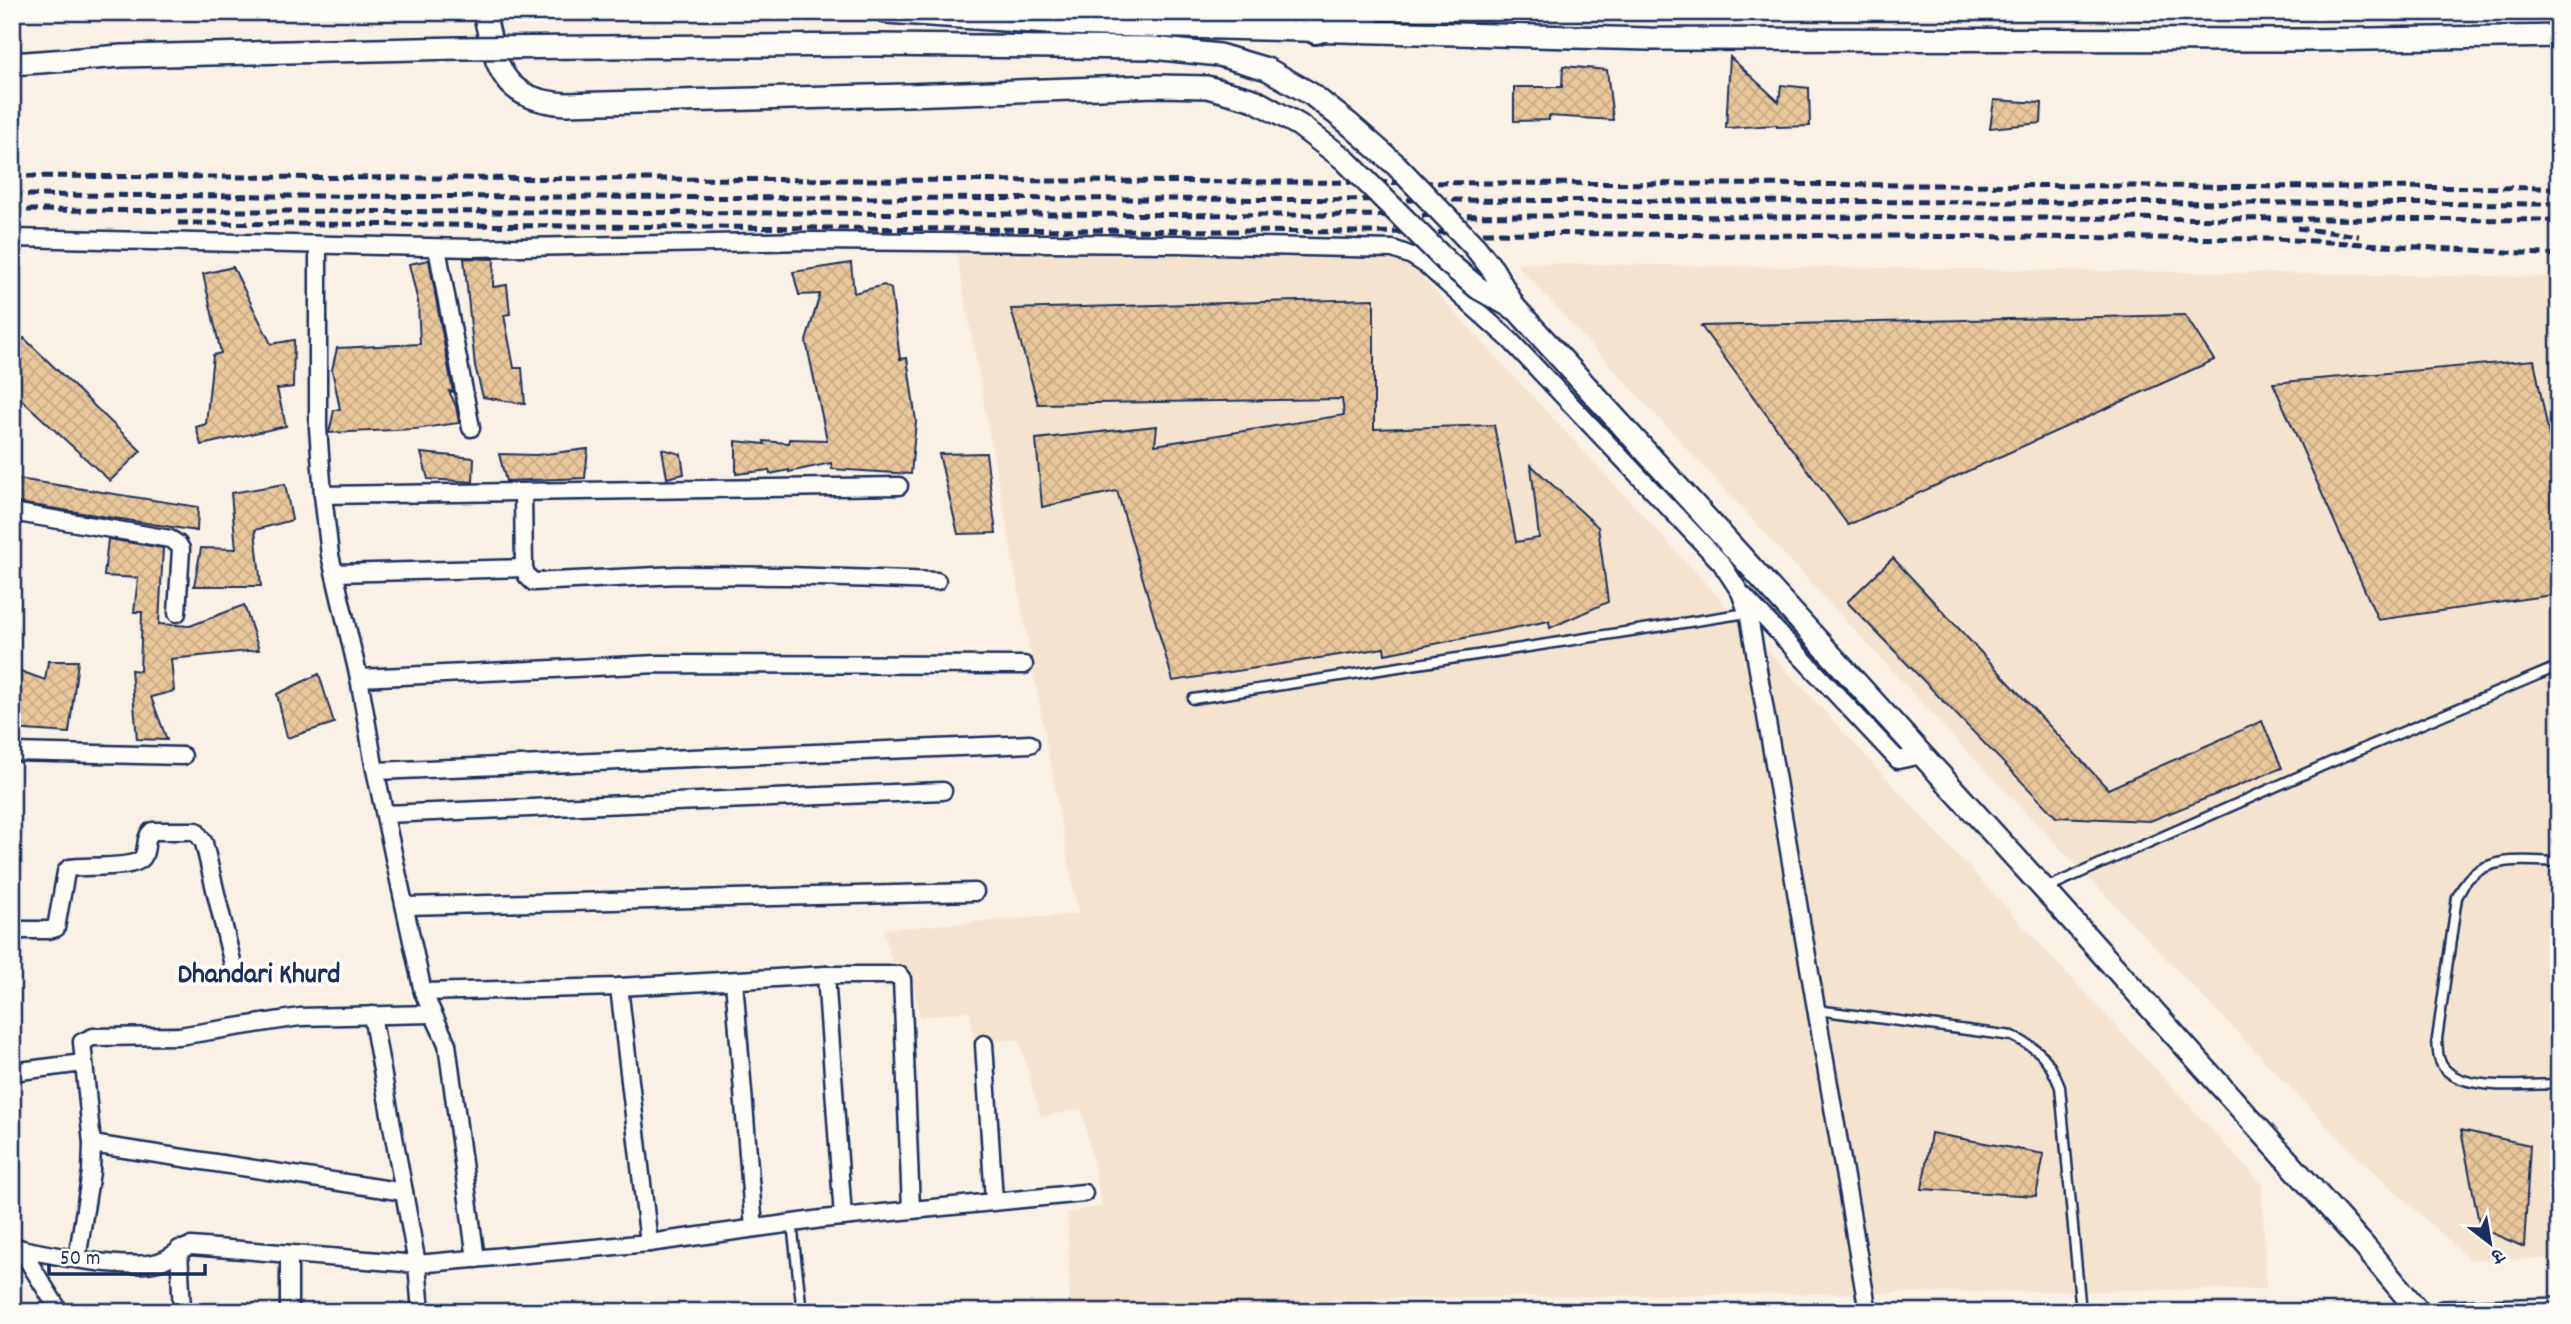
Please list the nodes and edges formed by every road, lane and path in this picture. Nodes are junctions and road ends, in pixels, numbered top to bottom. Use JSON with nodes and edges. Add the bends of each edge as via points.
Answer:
{"nodes":[{"id":1,"x":484,"y":12,"type":"edge"},
{"id":2,"x":886,"y":12,"type":"edge"},
{"id":3,"x":1368,"y":12,"type":"edge"},
{"id":4,"x":1316,"y":30,"type":"junction"},
{"id":5,"x":2559,"y":36,"type":"edge"},
{"id":6,"x":12,"y":64,"type":"edge"},
{"id":7,"x":12,"y":238,"type":"edge"},
{"id":8,"x":318,"y":245,"type":"junction"},
{"id":9,"x":437,"y":248,"type":"junction"},
{"id":10,"x":1517,"y":310,"type":"junction"},
{"id":11,"x":471,"y":428,"type":"dead end"},
{"id":12,"x":900,"y":486,"type":"dead end"},
{"id":13,"x":523,"y":493,"type":"junction"},
{"id":14,"x":323,"y":495,"type":"junction"},
{"id":15,"x":12,"y":512,"type":"edge"},
{"id":16,"x":524,"y":568,"type":"junction"},
{"id":17,"x":335,"y":573,"type":"junction"},
{"id":18,"x":937,"y":581,"type":"dead end"},
{"id":19,"x":1740,"y":592,"type":"junction"},
{"id":20,"x":177,"y":613,"type":"dead end"},
{"id":21,"x":1748,"y":614,"type":"junction"},
{"id":22,"x":1024,"y":665,"type":"dead end"},
{"id":23,"x":2559,"y":666,"type":"edge"},
{"id":24,"x":359,"y":678,"type":"junction"},
{"id":25,"x":1193,"y":699,"type":"dead end"},
{"id":26,"x":1030,"y":744,"type":"dead end"},
{"id":27,"x":12,"y":752,"type":"edge"},
{"id":28,"x":1922,"y":755,"type":"junction"},
{"id":29,"x":183,"y":756,"type":"dead end"},
{"id":30,"x":376,"y":771,"type":"junction"},
{"id":31,"x":943,"y":791,"type":"dead end"},
{"id":32,"x":385,"y":814,"type":"junction"},
{"id":33,"x":2559,"y":862,"type":"edge"},
{"id":34,"x":2044,"y":889,"type":"junction"},
{"id":35,"x":975,"y":892,"type":"dead end"},
{"id":36,"x":405,"y":906,"type":"junction"},
{"id":37,"x":12,"y":930,"type":"edge"},
{"id":38,"x":233,"y":965,"type":"dead end"},
{"id":39,"x":827,"y":975,"type":"junction"},
{"id":40,"x":734,"y":981,"type":"junction"},
{"id":41,"x":619,"y":987,"type":"junction"},
{"id":42,"x":423,"y":992,"type":"junction"},
{"id":43,"x":1817,"y":1010,"type":"junction"},
{"id":44,"x":432,"y":1013,"type":"junction"},
{"id":45,"x":372,"y":1015,"type":"junction"},
{"id":46,"x":984,"y":1044,"type":"dead end"},
{"id":47,"x":83,"y":1063,"type":"junction"},
{"id":48,"x":12,"y":1072,"type":"edge"},
{"id":49,"x":2559,"y":1084,"type":"edge"},
{"id":50,"x":92,"y":1144,"type":"junction"},
{"id":51,"x":404,"y":1192,"type":"junction"},
{"id":52,"x":1084,"y":1193,"type":"dead end"},
{"id":53,"x":994,"y":1201,"type":"junction"},
{"id":54,"x":911,"y":1209,"type":"junction"},
{"id":55,"x":843,"y":1217,"type":"junction"},
{"id":56,"x":792,"y":1223,"type":"junction"},
{"id":57,"x":754,"y":1228,"type":"junction"},
{"id":58,"x":649,"y":1243,"type":"junction"},
{"id":59,"x":16,"y":1247,"type":"edge"},
{"id":60,"x":179,"y":1249,"type":"junction"},
{"id":61,"x":289,"y":1254,"type":"junction"},
{"id":62,"x":77,"y":1259,"type":"junction"},
{"id":63,"x":476,"y":1259,"type":"junction"},
{"id":64,"x":418,"y":1264,"type":"junction"},
{"id":65,"x":2559,"y":1309,"type":"edge"},
{"id":66,"x":2452,"y":1311,"type":"edge"},
{"id":67,"x":60,"y":1312,"type":"edge"},
{"id":68,"x":182,"y":1312,"type":"edge"},
{"id":69,"x":289,"y":1312,"type":"edge"},
{"id":70,"x":421,"y":1312,"type":"edge"},
{"id":71,"x":802,"y":1312,"type":"edge"},
{"id":72,"x":1868,"y":1312,"type":"edge"},
{"id":73,"x":2081,"y":1312,"type":"edge"},
{"id":74,"x":2419,"y":1312,"type":"edge"}],
"edges":[{"from":1,"to":10,"type":"street","bridge":true,"via":[[492,49],[510,83],[541,102],[1157,86],[1207,87],[1254,100],[1299,125],[1344,159],[1448,263],[1478,288]]},
{"from":2,"to":4,"type":"street","via":[[1063,24]]},
{"from":3,"to":4,"type":"highway"},
{"from":4,"to":5,"type":"street","via":[[1649,39]]},
{"from":6,"to":10,"type":"street","bridge":true,"via":[[203,54],[862,45],[1153,48],[1219,55],[1267,69],[1311,94],[1348,123],[1475,247]]},
{"from":7,"to":8,"type":"street"},
{"from":8,"to":9,"type":"street"},
{"from":8,"to":14,"type":"street","via":[[318,428]]},
{"from":9,"to":11,"type":"street"},
{"from":9,"to":19,"type":"street","via":[[808,241],[1393,249],[1426,265],[1510,340],[1721,563]]},
{"from":10,"to":28,"type":"street"},
{"from":12,"to":13,"type":"street"},
{"from":13,"to":14,"type":"street"},
{"from":13,"to":16,"type":"street"},
{"from":14,"to":17,"type":"street"},
{"from":15,"to":20,"type":"street","via":[[170,539],[181,549]]},
{"from":16,"to":17,"type":"street"},
{"from":16,"to":18,"type":"street","via":[[533,582],[678,575]]},
{"from":17,"to":24,"type":"street"},
{"from":19,"to":21,"type":"street"},
{"from":19,"to":28,"type":"street","via":[[1898,760]]},
{"from":21,"to":25,"type":"lane"},
{"from":21,"to":43,"type":"street"},
{"from":22,"to":24,"type":"street","via":[[659,664]]},
{"from":23,"to":34,"type":"lane"},
{"from":24,"to":30,"type":"street"},
{"from":26,"to":30,"type":"street"},
{"from":27,"to":29,"type":"street"},
{"from":28,"to":34,"type":"street"},
{"from":30,"to":32,"type":"street"},
{"from":31,"to":32,"type":"street"},
{"from":32,"to":36,"type":"street"},
{"from":33,"to":49,"type":"lane","via":[[2501,862],[2468,878],[2457,897],[2437,1039],[2439,1059],[2446,1070],[2462,1079],[2483,1084]]},
{"from":34,"to":74,"type":"street"},
{"from":35,"to":36,"type":"street"},
{"from":36,"to":42,"type":"street"},
{"from":37,"to":38,"type":"street","via":[[56,928],[69,868],[134,864],[144,856],[152,831],[188,829],[196,831],[204,843]]},
{"from":39,"to":40,"type":"street"},
{"from":39,"to":54,"type":"street","via":[[896,974],[902,979]]},
{"from":39,"to":55,"type":"street"},
{"from":40,"to":41,"type":"street"},
{"from":40,"to":57,"type":"street"},
{"from":41,"to":42,"type":"street"},
{"from":41,"to":58,"type":"street"},
{"from":42,"to":44,"type":"street"},
{"from":43,"to":72,"type":"street"},
{"from":43,"to":73,"type":"lane","via":[[2012,1036],[2033,1046],[2051,1063],[2060,1087]]},
{"from":44,"to":45,"type":"street"},
{"from":44,"to":63,"type":"street","via":[[447,1044]]},
{"from":45,"to":47,"type":"street","via":[[300,1017],[179,1036],[88,1038],[81,1046]]},
{"from":45,"to":51,"type":"street"},
{"from":46,"to":53,"type":"street"},
{"from":47,"to":48,"type":"street"},
{"from":47,"to":50,"type":"street"},
{"from":50,"to":51,"type":"street"},
{"from":50,"to":62,"type":"street"},
{"from":51,"to":64,"type":"street"},
{"from":52,"to":53,"type":"street"},
{"from":53,"to":54,"type":"street"},
{"from":54,"to":55,"type":"street"},
{"from":55,"to":56,"type":"street"},
{"from":56,"to":57,"type":"street"},
{"from":56,"to":71,"type":"lane"},
{"from":57,"to":58,"type":"street"},
{"from":58,"to":63,"type":"street"},
{"from":59,"to":62,"type":"street"},
{"from":59,"to":67,"type":"street"},
{"from":60,"to":61,"type":"street","via":[[191,1246]]},
{"from":60,"to":62,"type":"street","via":[[160,1262],[143,1265]]},
{"from":60,"to":68,"type":"street"},
{"from":61,"to":64,"type":"street"},
{"from":61,"to":69,"type":"street"},
{"from":63,"to":64,"type":"street"},
{"from":64,"to":70,"type":"street"},
{"from":65,"to":66,"type":"street"}]}
